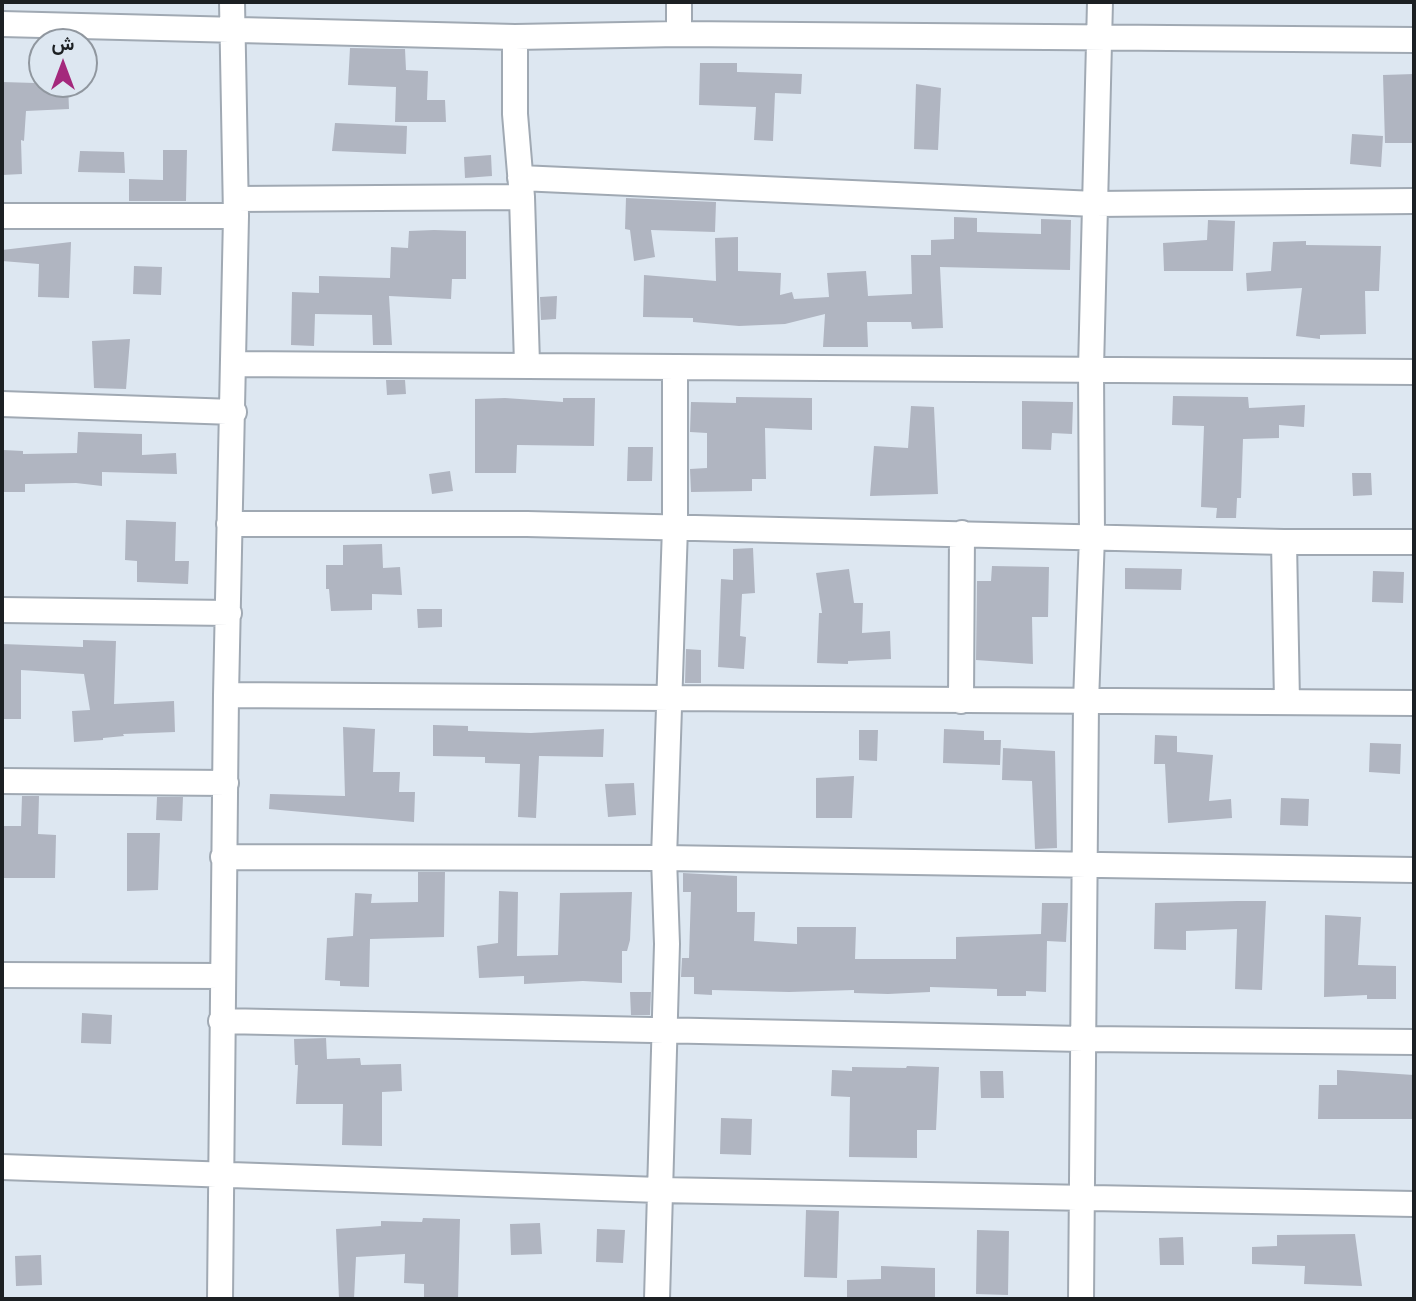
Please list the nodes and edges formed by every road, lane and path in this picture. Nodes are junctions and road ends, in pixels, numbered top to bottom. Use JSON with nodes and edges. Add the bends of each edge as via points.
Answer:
{"nodes":[{"id":1,"x":232,"y":2,"type":"edge"},
{"id":2,"x":679,"y":2,"type":"edge"},
{"id":3,"x":1100,"y":2,"type":"edge"},
{"id":4,"x":2,"y":24,"type":"edge"},
{"id":5,"x":232,"y":29,"type":"junction"},
{"id":6,"x":679,"y":34,"type":"junction"},
{"id":7,"x":515,"y":37,"type":"junction"},
{"id":8,"x":1099,"y":39,"type":"junction"},
{"id":9,"x":1414,"y":40,"type":"edge"},
{"id":10,"x":521,"y":187,"type":"junction"},
{"id":11,"x":1414,"y":201,"type":"edge"},
{"id":12,"x":1095,"y":204,"type":"junction"},
{"id":13,"x":236,"y":207,"type":"junction"},
{"id":14,"x":2,"y":216,"type":"edge"},
{"id":15,"x":233,"y":364,"type":"junction"},
{"id":16,"x":527,"y":364,"type":"junction"},
{"id":17,"x":675,"y":367,"type":"junction"},
{"id":18,"x":1091,"y":369,"type":"junction"},
{"id":19,"x":1414,"y":372,"type":"edge"},
{"id":20,"x":2,"y":404,"type":"edge"},
{"id":21,"x":234,"y":412,"type":"junction"},
{"id":22,"x":229,"y":524,"type":"junction"},
{"id":23,"x":675,"y":527,"type":"junction"},
{"id":24,"x":962,"y":533,"type":"junction"},
{"id":25,"x":1092,"y":536,"type":"junction"},
{"id":26,"x":1414,"y":541,"type":"edge"},
{"id":27,"x":1284,"y":542,"type":"junction"},
{"id":28,"x":2,"y":610,"type":"edge"},
{"id":29,"x":229,"y":613,"type":"junction"},
{"id":30,"x":226,"y":695,"type":"junction"},
{"id":31,"x":670,"y":700,"type":"junction"},
{"id":32,"x":961,"y":701,"type":"junction"},
{"id":33,"x":1086,"y":702,"type":"junction"},
{"id":34,"x":1287,"y":702,"type":"junction"},
{"id":35,"x":1414,"y":703,"type":"edge"},
{"id":36,"x":2,"y":781,"type":"edge"},
{"id":37,"x":226,"y":783,"type":"junction"},
{"id":38,"x":223,"y":857,"type":"junction"},
{"id":39,"x":664,"y":858,"type":"junction"},
{"id":40,"x":1087,"y":866,"type":"junction"},
{"id":41,"x":1414,"y":870,"type":"edge"},
{"id":42,"x":2,"y":975,"type":"edge"},
{"id":43,"x":223,"y":976,"type":"junction"},
{"id":44,"x":221,"y":1021,"type":"junction"},
{"id":45,"x":665,"y":1029,"type":"junction"},
{"id":46,"x":1083,"y":1039,"type":"junction"},
{"id":47,"x":1414,"y":1042,"type":"edge"},
{"id":48,"x":2,"y":1167,"type":"edge"},
{"id":49,"x":222,"y":1176,"type":"junction"},
{"id":50,"x":659,"y":1190,"type":"junction"},
{"id":51,"x":1082,"y":1199,"type":"junction"},
{"id":52,"x":1414,"y":1204,"type":"edge"},
{"id":53,"x":220,"y":1299,"type":"edge"},
{"id":54,"x":657,"y":1299,"type":"edge"},
{"id":55,"x":1081,"y":1299,"type":"edge"}],
"edges":[{"from":1,"to":5,"type":"street"},
{"from":2,"to":6,"type":"street"},
{"from":3,"to":8,"type":"street"},
{"from":4,"to":5,"type":"street"},
{"from":5,"to":7,"type":"street"},
{"from":5,"to":13,"type":"street"},
{"from":6,"to":7,"type":"street"},
{"from":6,"to":8,"type":"street"},
{"from":7,"to":10,"type":"street"},
{"from":8,"to":9,"type":"street"},
{"from":8,"to":12,"type":"street"},
{"from":10,"to":12,"type":"street"},
{"from":10,"to":13,"type":"street"},
{"from":10,"to":16,"type":"street"},
{"from":11,"to":12,"type":"street"},
{"from":12,"to":18,"type":"street"},
{"from":13,"to":14,"type":"street"},
{"from":13,"to":15,"type":"street"},
{"from":15,"to":16,"type":"street"},
{"from":15,"to":21,"type":"street"},
{"from":16,"to":17,"type":"street"},
{"from":17,"to":18,"type":"street"},
{"from":17,"to":23,"type":"street"},
{"from":18,"to":19,"type":"street"},
{"from":18,"to":25,"type":"street"},
{"from":20,"to":21,"type":"street"},
{"from":21,"to":22,"type":"street"},
{"from":22,"to":23,"type":"street"},
{"from":22,"to":29,"type":"street"},
{"from":23,"to":24,"type":"street"},
{"from":23,"to":31,"type":"street"},
{"from":24,"to":25,"type":"street"},
{"from":24,"to":32,"type":"street"},
{"from":25,"to":27,"type":"street"},
{"from":25,"to":33,"type":"street"},
{"from":26,"to":27,"type":"street"},
{"from":27,"to":34,"type":"street"},
{"from":28,"to":29,"type":"street"},
{"from":29,"to":30,"type":"street"},
{"from":30,"to":31,"type":"street"},
{"from":30,"to":37,"type":"street"},
{"from":31,"to":32,"type":"street"},
{"from":31,"to":39,"type":"street"},
{"from":32,"to":33,"type":"street"},
{"from":33,"to":34,"type":"street"},
{"from":33,"to":40,"type":"street"},
{"from":34,"to":35,"type":"street"},
{"from":36,"to":37,"type":"street"},
{"from":37,"to":38,"type":"street"},
{"from":38,"to":39,"type":"street"},
{"from":38,"to":43,"type":"street"},
{"from":39,"to":40,"type":"street"},
{"from":39,"to":45,"type":"street"},
{"from":40,"to":41,"type":"street"},
{"from":40,"to":46,"type":"street"},
{"from":42,"to":43,"type":"street"},
{"from":43,"to":44,"type":"street"},
{"from":44,"to":45,"type":"street"},
{"from":44,"to":49,"type":"street"},
{"from":45,"to":46,"type":"street"},
{"from":45,"to":50,"type":"street"},
{"from":46,"to":47,"type":"street"},
{"from":46,"to":51,"type":"street"},
{"from":48,"to":49,"type":"street"},
{"from":49,"to":50,"type":"street"},
{"from":49,"to":53,"type":"street"},
{"from":50,"to":51,"type":"street"},
{"from":50,"to":54,"type":"street"},
{"from":51,"to":52,"type":"street"},
{"from":51,"to":55,"type":"street"}]}
